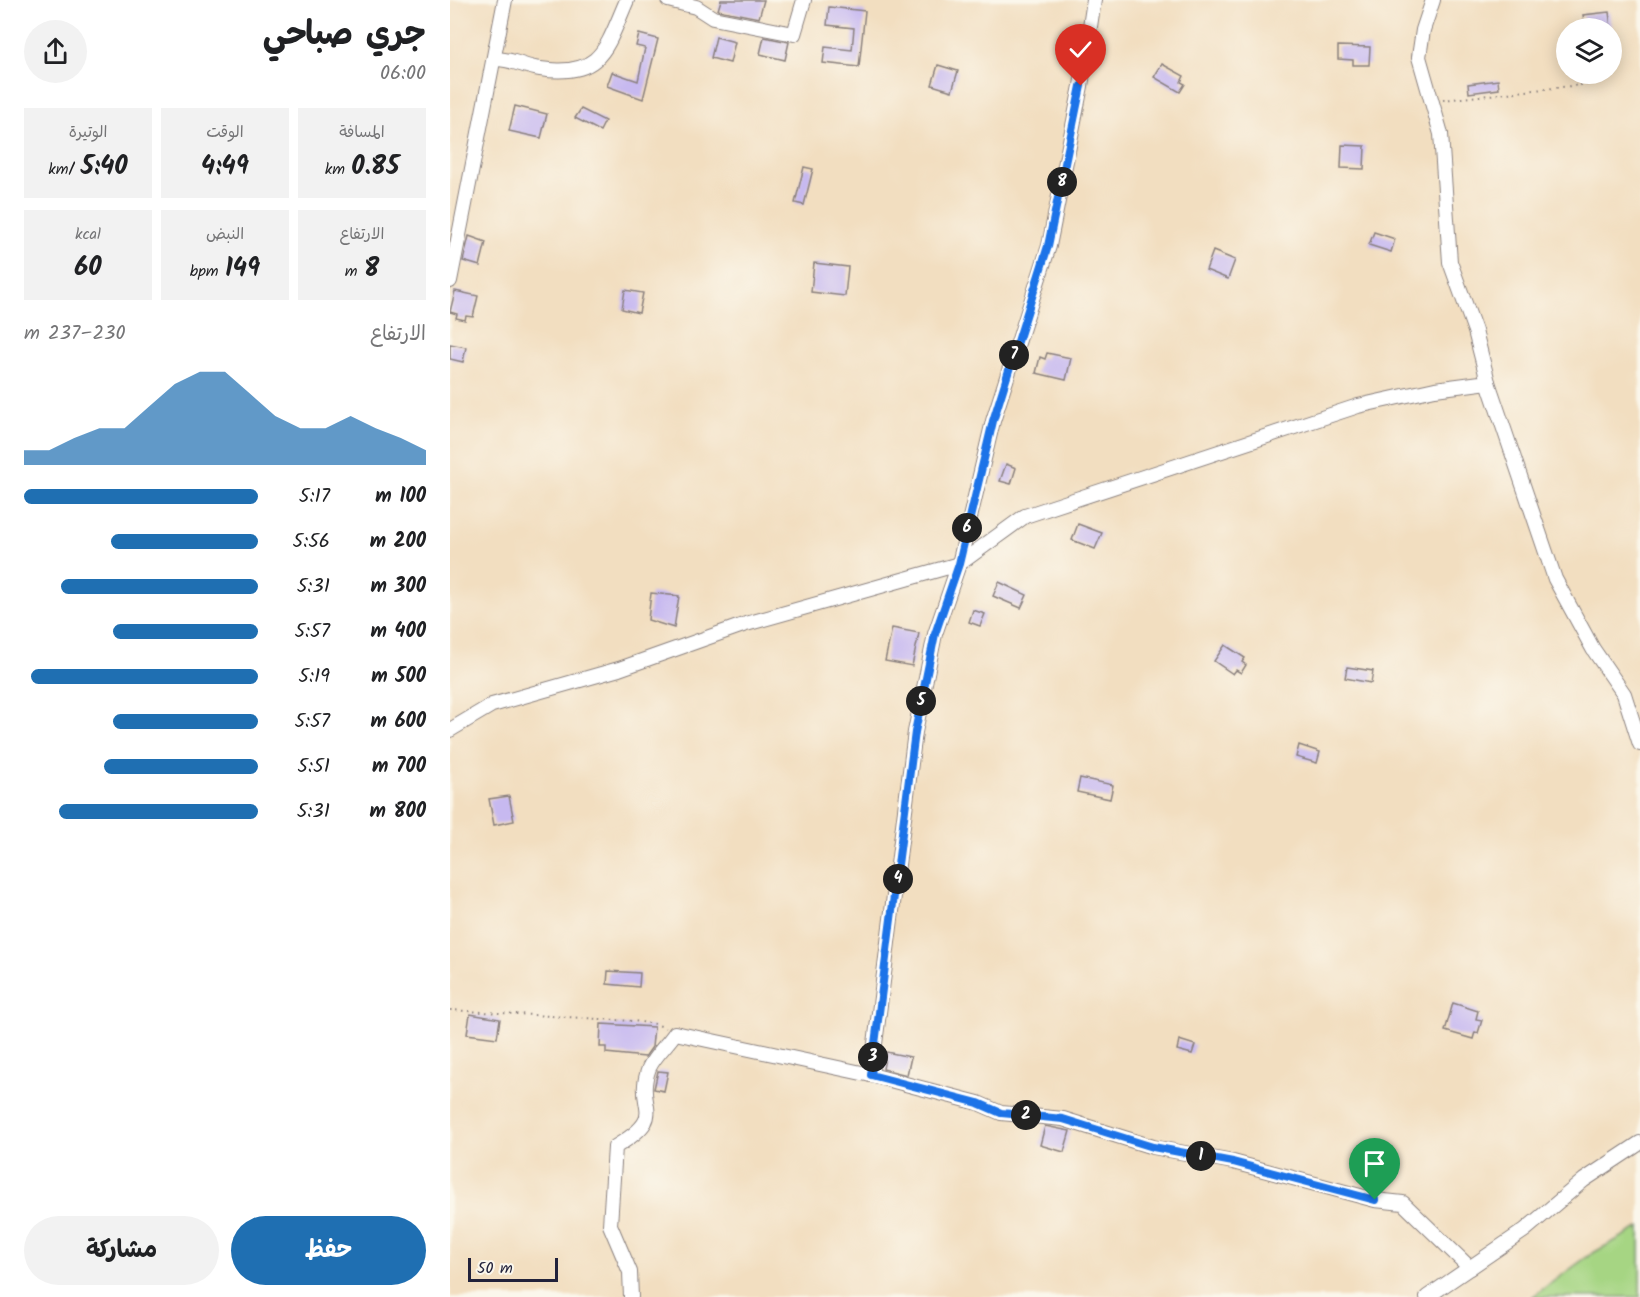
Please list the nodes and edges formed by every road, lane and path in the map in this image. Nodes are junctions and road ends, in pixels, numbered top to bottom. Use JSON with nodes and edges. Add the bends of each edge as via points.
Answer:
{"nodes":[{"id":1,"x":505,"y":0,"type":"edge"},
{"id":2,"x":627,"y":0,"type":"edge"},
{"id":3,"x":668,"y":0,"type":"edge"},
{"id":4,"x":804,"y":0,"type":"edge"},
{"id":5,"x":1094,"y":0,"type":"edge"},
{"id":6,"x":1433,"y":0,"type":"edge"},
{"id":7,"x":495,"y":59,"type":"junction"},
{"id":8,"x":1590,"y":84,"type":"dead end"},
{"id":9,"x":1431,"y":101,"type":"junction"},
{"id":10,"x":457,"y":204,"type":"edge"},
{"id":11,"x":450,"y":280,"type":"edge"},
{"id":12,"x":1488,"y":382,"type":"junction"},
{"id":13,"x":959,"y":564,"type":"junction"},
{"id":14,"x":450,"y":730,"type":"edge"},
{"id":15,"x":1640,"y":744,"type":"edge"},
{"id":16,"x":450,"y":1010,"type":"edge"},
{"id":17,"x":675,"y":1033,"type":"junction"},
{"id":18,"x":871,"y":1075,"type":"junction"},
{"id":19,"x":1640,"y":1143,"type":"edge"},
{"id":20,"x":1470,"y":1268,"type":"junction"},
{"id":21,"x":631,"y":1297,"type":"edge"},
{"id":22,"x":1427,"y":1297,"type":"edge"}],
"edges":[{"from":1,"to":7,"type":"street"},
{"from":2,"to":7,"type":"street","via":[[602,54],[588,67],[564,71],[538,69],[512,59]]},
{"from":3,"to":4,"type":"street","via":[[696,7],[713,18],[794,34]]},
{"from":5,"to":13,"type":"street","via":[[1081,86],[1048,246],[993,421]]},
{"from":6,"to":9,"type":"street","via":[[1419,57]]},
{"from":7,"to":10,"type":"street"},
{"from":8,"to":9,"type":"path"},
{"from":9,"to":12,"type":"street","via":[[1441,134],[1450,262],[1475,331]]},
{"from":10,"to":11,"type":"street","via":[[459,243]]},
{"from":12,"to":13,"type":"street","via":[[1435,388],[1358,406],[1025,516]]},
{"from":12,"to":15,"type":"street","via":[[1555,579],[1593,649],[1624,694]]},
{"from":13,"to":14,"type":"street","via":[[746,624],[619,669],[492,705]]},
{"from":13,"to":18,"type":"street","via":[[935,634],[915,732]]},
{"from":16,"to":17,"type":"path","via":[[656,1023]]},
{"from":17,"to":18,"type":"street"},
{"from":17,"to":21,"type":"street","via":[[650,1067],[646,1086],[648,1119],[638,1133],[615,1147],[610,1225],[630,1272]]},
{"from":18,"to":20,"type":"street","via":[[978,1103],[1001,1113],[1063,1119],[1153,1147],[1233,1162],[1375,1200],[1403,1203]]},
{"from":19,"to":20,"type":"street","via":[[1584,1180],[1525,1230]]},
{"from":20,"to":22,"type":"street"}]}
